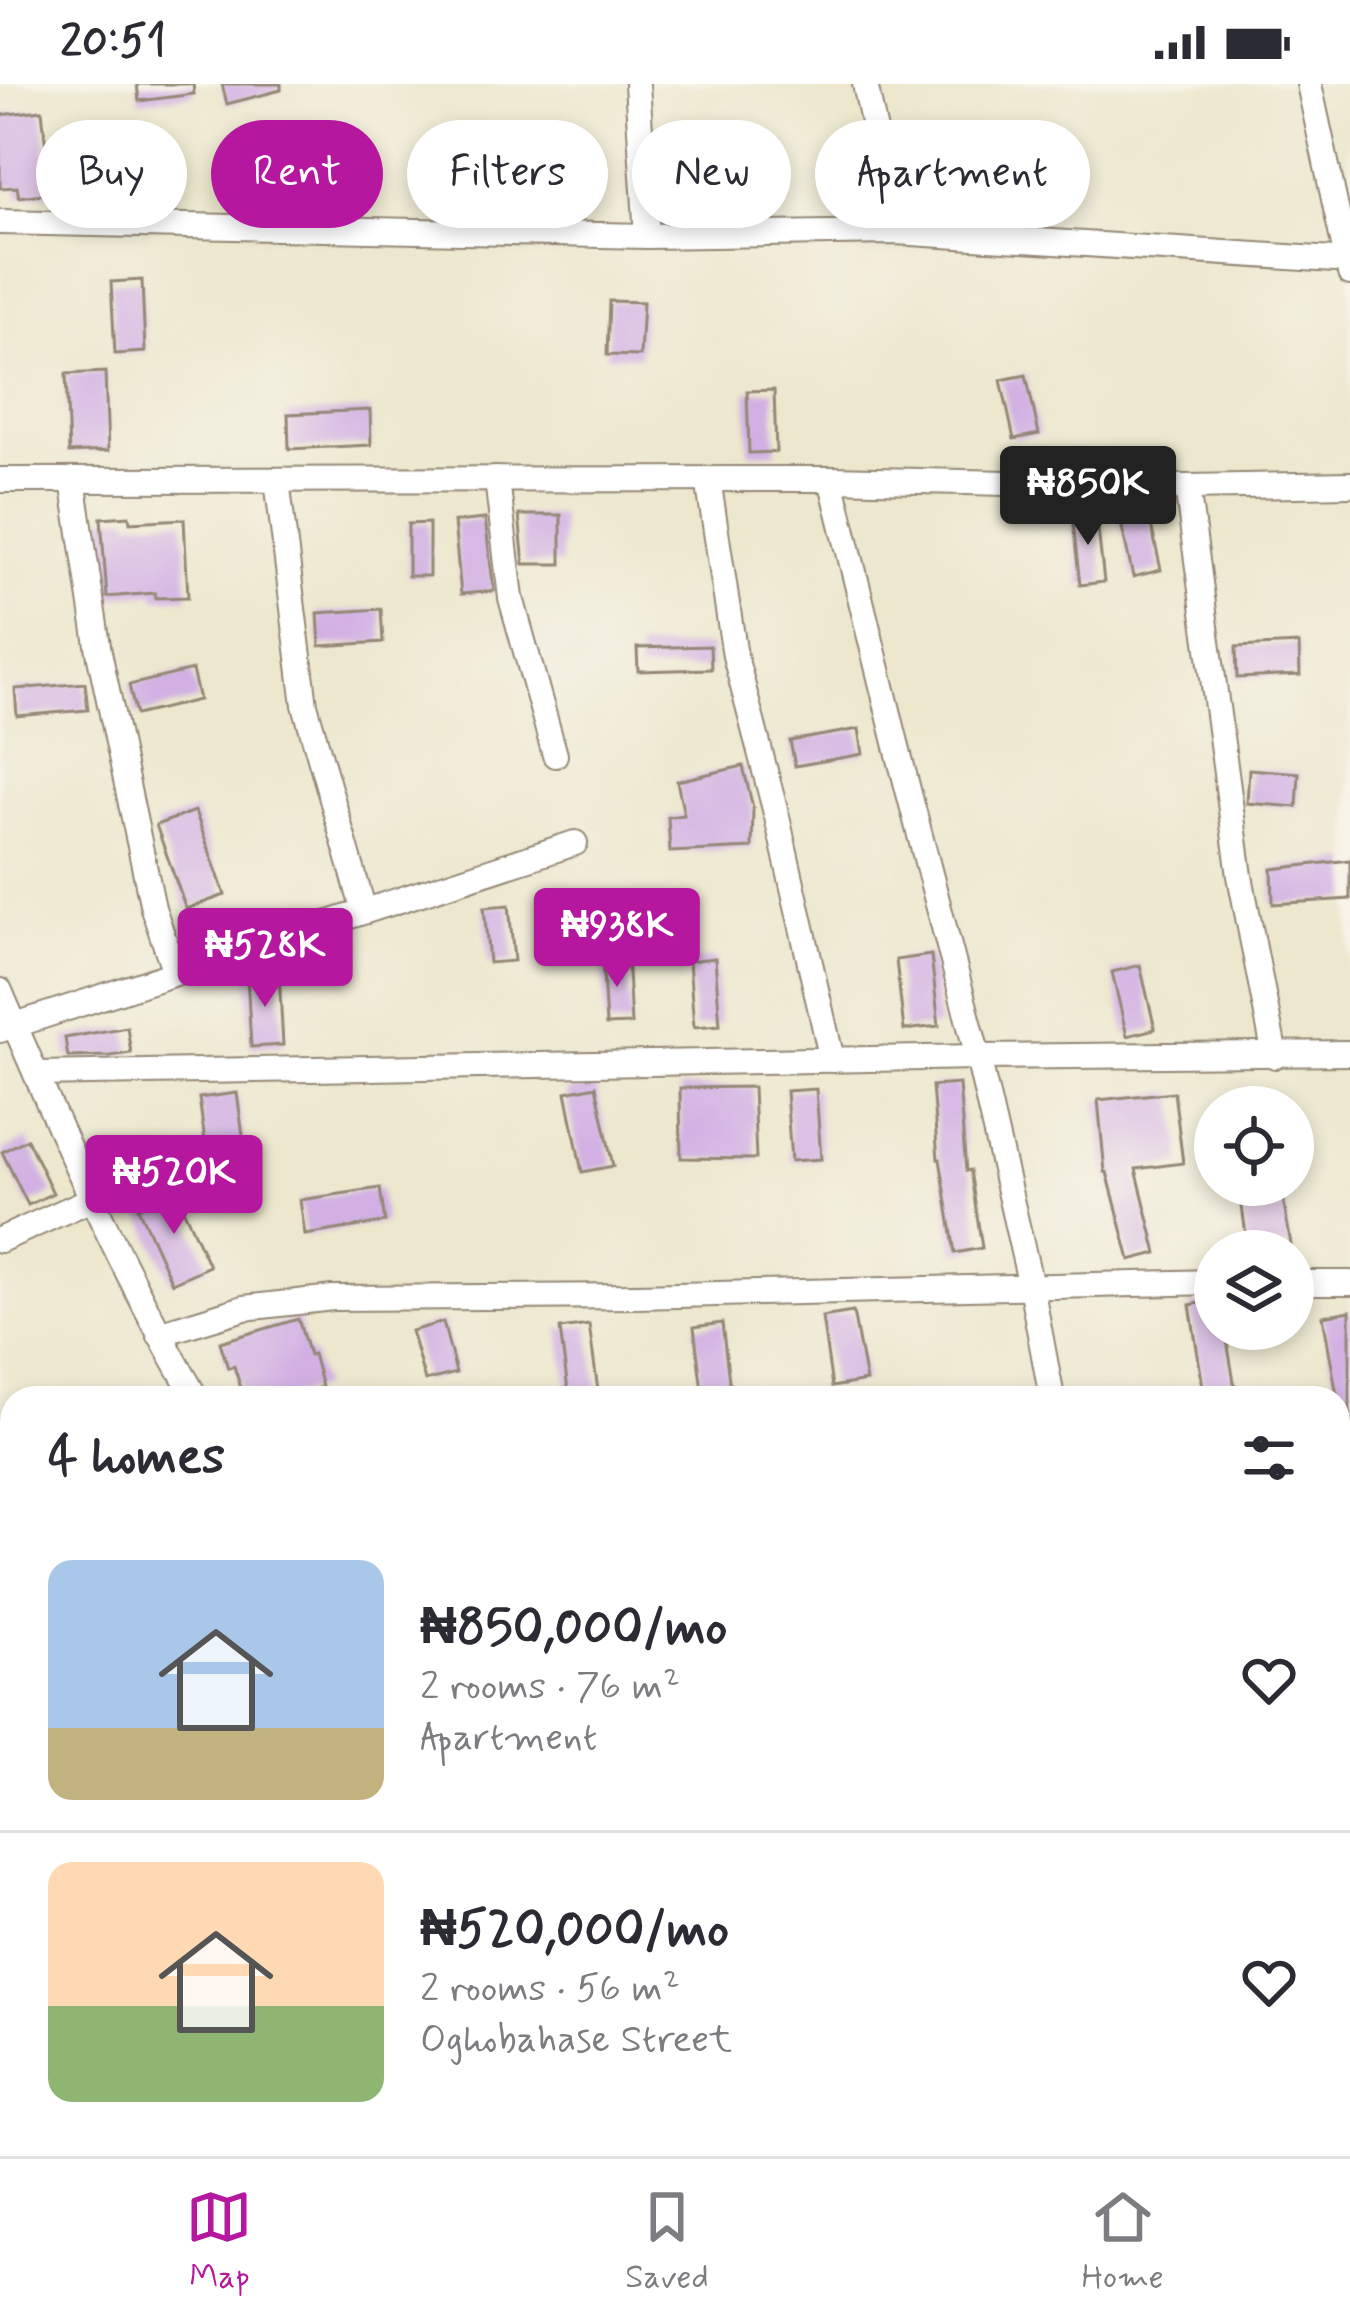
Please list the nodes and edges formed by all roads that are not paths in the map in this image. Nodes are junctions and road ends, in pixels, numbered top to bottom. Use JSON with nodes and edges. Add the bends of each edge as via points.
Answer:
{"nodes":[{"id":1,"x":637,"y":84,"type":"edge"},
{"id":2,"x":865,"y":84,"type":"edge"},
{"id":3,"x":1310,"y":84,"type":"edge"},
{"id":4,"x":0,"y":222,"type":"edge"},
{"id":5,"x":896,"y":232,"type":"junction"},
{"id":6,"x":647,"y":236,"type":"junction"},
{"id":7,"x":1349,"y":265,"type":"edge"},
{"id":8,"x":832,"y":478,"type":"junction"},
{"id":9,"x":497,"y":479,"type":"junction"},
{"id":10,"x":708,"y":479,"type":"junction"},
{"id":11,"x":73,"y":480,"type":"junction"},
{"id":12,"x":277,"y":480,"type":"junction"},
{"id":13,"x":0,"y":481,"type":"edge"},
{"id":14,"x":1350,"y":484,"type":"edge"},
{"id":15,"x":1186,"y":487,"type":"junction"},
{"id":16,"x":555,"y":755,"type":"dead end"},
{"id":17,"x":575,"y":843,"type":"dead end"},
{"id":18,"x":364,"y":911,"type":"junction"},
{"id":19,"x":175,"y":972,"type":"junction"},
{"id":20,"x":0,"y":991,"type":"edge"},
{"id":21,"x":7,"y":1027,"type":"edge"},
{"id":22,"x":1350,"y":1053,"type":"edge"},
{"id":23,"x":1275,"y":1056,"type":"junction"},
{"id":24,"x":978,"y":1057,"type":"junction"},
{"id":25,"x":832,"y":1060,"type":"junction"},
{"id":26,"x":36,"y":1074,"type":"junction"},
{"id":27,"x":94,"y":1198,"type":"junction"},
{"id":28,"x":0,"y":1240,"type":"edge"},
{"id":29,"x":1194,"y":1282,"type":"edge"},
{"id":30,"x":1314,"y":1283,"type":"edge"},
{"id":31,"x":1350,"y":1283,"type":"edge"},
{"id":32,"x":1031,"y":1286,"type":"junction"},
{"id":33,"x":159,"y":1334,"type":"junction"},
{"id":34,"x":189,"y":1386,"type":"edge"},
{"id":35,"x":1050,"y":1386,"type":"edge"}],
"edges":[{"from":1,"to":6,"type":"street"},
{"from":2,"to":5,"type":"street"},
{"from":3,"to":7,"type":"street"},
{"from":4,"to":6,"type":"street"},
{"from":5,"to":6,"type":"street"},
{"from":5,"to":7,"type":"street"},
{"from":8,"to":10,"type":"street"},
{"from":8,"to":15,"type":"street"},
{"from":8,"to":24,"type":"street"},
{"from":9,"to":10,"type":"street"},
{"from":9,"to":12,"type":"street"},
{"from":9,"to":16,"type":"street","via":[[512,598]]},
{"from":10,"to":25,"type":"street","via":[[735,656]]},
{"from":11,"to":12,"type":"street"},
{"from":11,"to":13,"type":"street"},
{"from":11,"to":19,"type":"street","via":[[108,698],[153,908]]},
{"from":12,"to":18,"type":"street","via":[[305,705]]},
{"from":14,"to":15,"type":"street"},
{"from":15,"to":23,"type":"street","via":[[1240,875]]},
{"from":17,"to":18,"type":"street"},
{"from":18,"to":19,"type":"street"},
{"from":19,"to":21,"type":"street"},
{"from":20,"to":21,"type":"street"},
{"from":21,"to":26,"type":"street"},
{"from":22,"to":23,"type":"street"},
{"from":23,"to":24,"type":"street"},
{"from":24,"to":25,"type":"street"},
{"from":24,"to":32,"type":"street"},
{"from":25,"to":26,"type":"street"},
{"from":26,"to":27,"type":"street"},
{"from":27,"to":28,"type":"street"},
{"from":27,"to":33,"type":"street"},
{"from":29,"to":32,"type":"street"},
{"from":30,"to":31,"type":"street"},
{"from":32,"to":33,"type":"street","via":[[332,1298],[244,1308]]},
{"from":32,"to":35,"type":"street"},
{"from":33,"to":34,"type":"street"}]}
